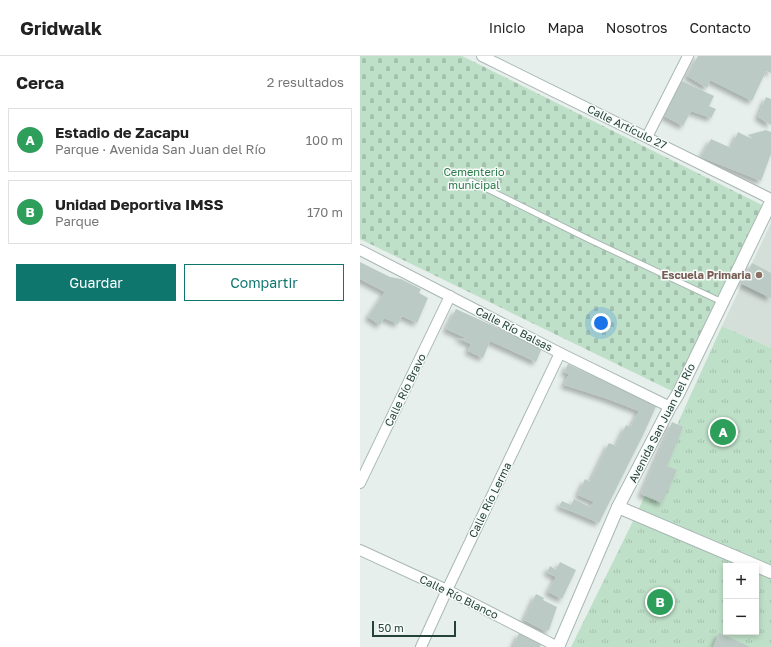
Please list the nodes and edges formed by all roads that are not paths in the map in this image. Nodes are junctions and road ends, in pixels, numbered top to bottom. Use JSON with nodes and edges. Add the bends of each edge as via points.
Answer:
{"nodes":[{"id":1,"x":482,"y":56,"type":"edge"},
{"id":2,"x":688,"y":56,"type":"edge"},
{"id":3,"x":647,"y":137,"type":"junction"},
{"id":4,"x":471,"y":180,"type":"dead end"},
{"id":5,"x":771,"y":200,"type":"edge"},
{"id":6,"x":360,"y":250,"type":"edge"},
{"id":7,"x":450,"y":296,"type":"junction"},
{"id":8,"x":722,"y":302,"type":"junction"},
{"id":9,"x":560,"y":353,"type":"junction"},
{"id":10,"x":670,"y":407,"type":"junction"},
{"id":11,"x":360,"y":484,"type":"edge"},
{"id":12,"x":618,"y":507,"type":"junction"},
{"id":13,"x":360,"y":550,"type":"edge"},
{"id":14,"x":771,"y":572,"type":"edge"},
{"id":15,"x":447,"y":590,"type":"junction"},
{"id":16,"x":421,"y":647,"type":"edge"},
{"id":17,"x":558,"y":647,"type":"edge"}],
"edges":[{"from":1,"to":3,"type":"street","name":"Calle Artículo 27"},
{"from":2,"to":3,"type":"street"},
{"from":3,"to":5,"type":"street","name":"Calle Artículo 27"},
{"from":4,"to":8,"type":"lane"},
{"from":5,"to":8,"type":"street","name":"Avenida San Juan del Río"},
{"from":6,"to":7,"type":"street","name":"Calle Río Balsas"},
{"from":7,"to":9,"type":"street","name":"Calle Río Balsas"},
{"from":7,"to":11,"type":"street","name":"Calle Río Bravo"},
{"from":8,"to":10,"type":"street","name":"Avenida San Juan del Río"},
{"from":9,"to":10,"type":"street","name":"Calle Río Balsas"},
{"from":9,"to":15,"type":"street","name":"Calle Río Lerma"},
{"from":10,"to":12,"type":"street","name":"Avenida San Juan del Río"},
{"from":12,"to":14,"type":"street"},
{"from":12,"to":17,"type":"street","name":"Avenida San Juan del Río"},
{"from":13,"to":15,"type":"street","name":"Calle Río Blanco"},
{"from":15,"to":16,"type":"street","name":"Calle Río Lerma"},
{"from":15,"to":17,"type":"street","name":"Calle Río Blanco"}]}
